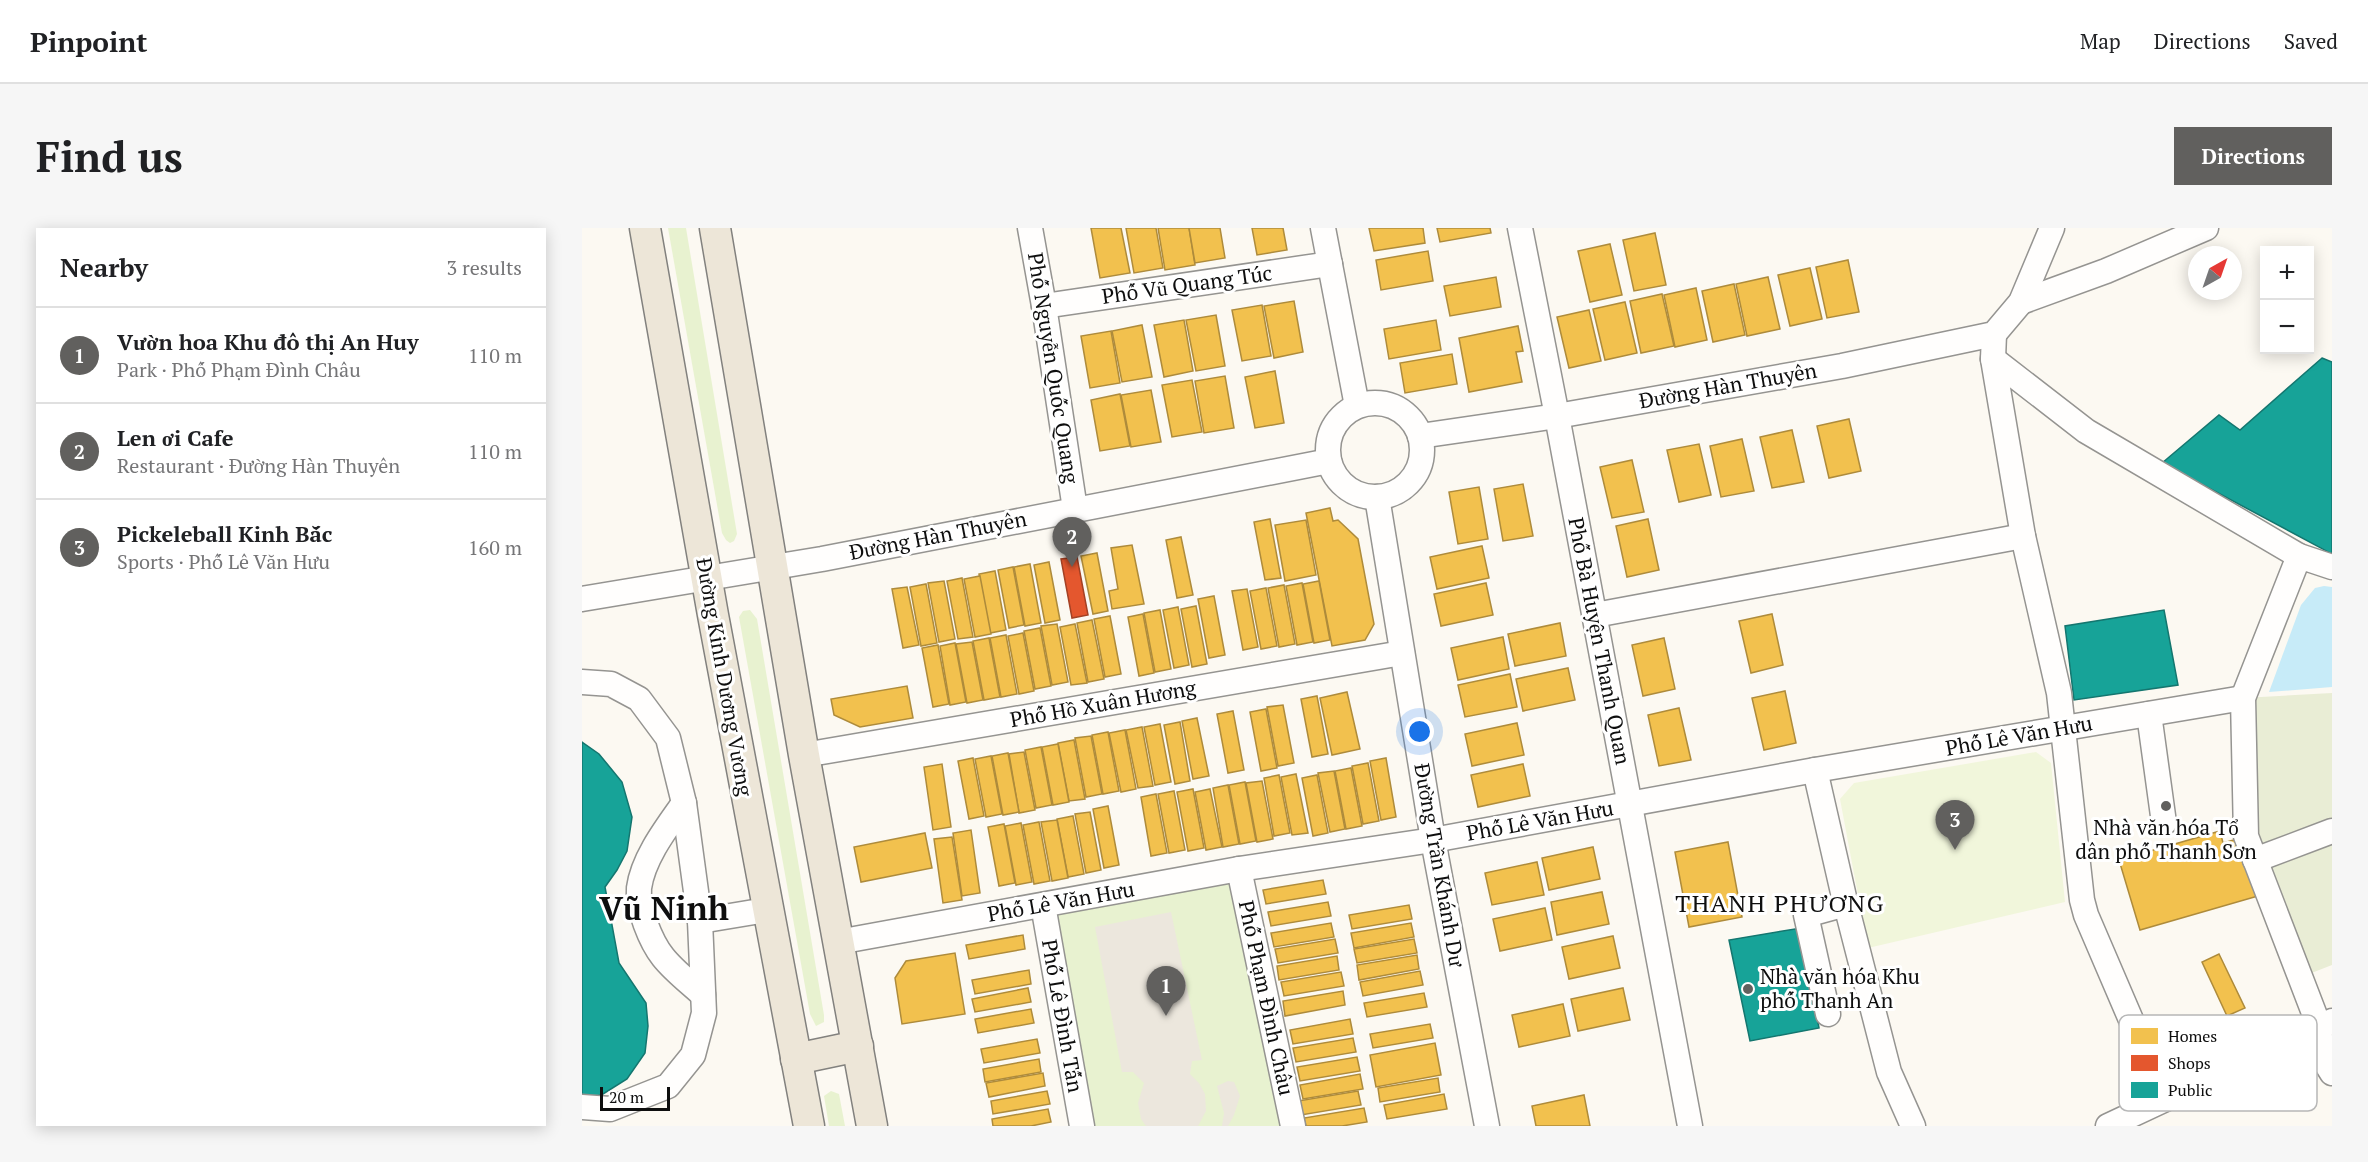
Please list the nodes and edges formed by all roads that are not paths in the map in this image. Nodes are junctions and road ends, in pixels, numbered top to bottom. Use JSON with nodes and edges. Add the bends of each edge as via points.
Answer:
{"nodes":[{"id":1,"x":645,"y":228,"type":"edge"},
{"id":2,"x":715,"y":228,"type":"edge"},
{"id":3,"x":1030,"y":228,"type":"edge"},
{"id":4,"x":1323,"y":228,"type":"edge"},
{"id":5,"x":1520,"y":228,"type":"edge"},
{"id":6,"x":2052,"y":228,"type":"edge"},
{"id":7,"x":2206,"y":228,"type":"edge"},
{"id":8,"x":1330,"y":264,"type":"junction"},
{"id":9,"x":2021,"y":302,"type":"junction"},
{"id":10,"x":1044,"y":306,"type":"junction"},
{"id":11,"x":1994,"y":334,"type":"junction"},
{"id":12,"x":1993,"y":359,"type":"junction"},
{"id":13,"x":1357,"y":406,"type":"junction"},
{"id":14,"x":1557,"y":416,"type":"junction"},
{"id":15,"x":1420,"y":436,"type":"junction"},
{"id":16,"x":1329,"y":461,"type":"junction"},
{"id":17,"x":1377,"y":497,"type":"junction"},
{"id":18,"x":1075,"y":508,"type":"junction"},
{"id":19,"x":2023,"y":536,"type":"junction"},
{"id":20,"x":2300,"y":556,"type":"junction"},
{"id":21,"x":774,"y":567,"type":"junction"},
{"id":22,"x":2332,"y":567,"type":"edge"},
{"id":23,"x":706,"y":577,"type":"junction"},
{"id":24,"x":582,"y":599,"type":"edge"},
{"id":25,"x":1595,"y":615,"type":"junction"},
{"id":26,"x":1402,"y":653,"type":"junction"},
{"id":27,"x":582,"y":682,"type":"edge"},
{"id":28,"x":2243,"y":698,"type":"junction"},
{"id":29,"x":2149,"y":714,"type":"junction"},
{"id":30,"x":2062,"y":728,"type":"junction"},
{"id":31,"x":804,"y":755,"type":"junction"},
{"id":32,"x":1815,"y":770,"type":"junction"},
{"id":33,"x":684,"y":803,"type":"junction"},
{"id":34,"x":1630,"y":804,"type":"junction"},
{"id":35,"x":2164,"y":823,"type":"dead end"},
{"id":36,"x":2332,"y":831,"type":"edge"},
{"id":37,"x":1433,"y":840,"type":"junction"},
{"id":38,"x":2255,"y":860,"type":"junction"},
{"id":39,"x":1239,"y":869,"type":"junction"},
{"id":40,"x":1846,"y":904,"type":"junction"},
{"id":41,"x":1042,"y":905,"type":"junction"},
{"id":42,"x":766,"y":910,"type":"junction"},
{"id":43,"x":700,"y":921,"type":"junction"},
{"id":44,"x":838,"y":942,"type":"junction"},
{"id":45,"x":704,"y":995,"type":"junction"},
{"id":46,"x":1828,"y":1014,"type":"dead end"},
{"id":47,"x":2129,"y":1015,"type":"edge"},
{"id":48,"x":2325,"y":1024,"type":"edge"},
{"id":49,"x":858,"y":1046,"type":"junction"},
{"id":50,"x":796,"y":1059,"type":"junction"},
{"id":51,"x":2332,"y":1073,"type":"edge"},
{"id":52,"x":582,"y":1107,"type":"edge"},
{"id":53,"x":2140,"y":1111,"type":"edge"},
{"id":54,"x":809,"y":1126,"type":"edge"},
{"id":55,"x":872,"y":1126,"type":"edge"},
{"id":56,"x":1082,"y":1126,"type":"edge"},
{"id":57,"x":1293,"y":1126,"type":"edge"},
{"id":58,"x":1487,"y":1126,"type":"edge"},
{"id":59,"x":1690,"y":1126,"type":"edge"},
{"id":60,"x":1914,"y":1126,"type":"edge"},
{"id":61,"x":2108,"y":1126,"type":"edge"}],
"edges":[{"from":1,"to":23,"type":"main road","name":"Đường Kinh Dương Vương"},
{"from":2,"to":21,"type":"main road"},
{"from":3,"to":10,"type":"street","name":"Phố Nguyễn Quốc Quang"},
{"from":4,"to":8,"type":"street"},
{"from":5,"to":14,"type":"street","name":"Phố Bà Huyện Thanh Quan"},
{"from":6,"to":9,"type":"street"},
{"from":7,"to":9,"type":"street"},
{"from":8,"to":10,"type":"street","name":"Phố Vũ Quang Túc"},
{"from":8,"to":13,"type":"street"},
{"from":9,"to":11,"type":"street"},
{"from":10,"to":18,"type":"street","name":"Phố Nguyễn Quốc Quang"},
{"from":11,"to":12,"type":"street"},
{"from":11,"to":14,"type":"street","name":"Đường Hàn Thuyên","via":[[1842,366]]},
{"from":12,"to":19,"type":"street"},
{"from":12,"to":20,"type":"street","via":[[2086,432]]},
{"from":13,"to":15,"type":"street","via":[[1392,406],[1410,418]]},
{"from":13,"to":16,"type":"street","via":[[1333,429],[1328,443]]},
{"from":14,"to":15,"type":"street","name":"Đường Hàn Thuyên"},
{"from":14,"to":25,"type":"street","name":"Phố Bà Huyện Thanh Quan"},
{"from":15,"to":17,"type":"street","via":[[1422,459],[1412,479],[1395,493]]},
{"from":16,"to":17,"type":"street","via":[[1345,486],[1358,494]]},
{"from":16,"to":18,"type":"street","name":"Đường Hàn Thuyên"},
{"from":17,"to":26,"type":"street","name":"Đường Trần Khánh Dư"},
{"from":18,"to":21,"type":"street","name":"Đường Hàn Thuyên"},
{"from":19,"to":25,"type":"street"},
{"from":19,"to":30,"type":"street","via":[[2059,693]]},
{"from":20,"to":22,"type":"street"},
{"from":20,"to":28,"type":"street"},
{"from":21,"to":23,"type":"street","name":"Đường Hàn Thuyên"},
{"from":21,"to":31,"type":"main road"},
{"from":23,"to":24,"type":"street","name":"Đường Hàn Thuyên"},
{"from":23,"to":42,"type":"main road","name":"Đường Kinh Dương Vương"},
{"from":25,"to":34,"type":"street","name":"Phố Bà Huyện Thanh Quan"},
{"from":26,"to":31,"type":"street","name":"Phố Hồ Xuân Hương"},
{"from":26,"to":37,"type":"street","name":"Đường Trần Khánh Dư"},
{"from":27,"to":33,"type":"street","via":[[611,684],[639,699],[668,738]]},
{"from":28,"to":29,"type":"street","name":"Phố Lê Văn Hưu"},
{"from":28,"to":38,"type":"street","via":[[2246,837]]},
{"from":29,"to":30,"type":"street","name":"Phố Lê Văn Hưu"},
{"from":29,"to":35,"type":"street"},
{"from":30,"to":32,"type":"street","name":"Phố Lê Văn Hưu"},
{"from":30,"to":47,"type":"street","via":[[2086,915]]},
{"from":31,"to":44,"type":"main road"},
{"from":32,"to":34,"type":"street","name":"Phố Lê Văn Hưu"},
{"from":32,"to":40,"type":"street"},
{"from":33,"to":43,"type":"street"},
{"from":33,"to":45,"type":"street","via":[[647,864],[639,887],[639,903],[662,956]]},
{"from":34,"to":37,"type":"street","name":"Phố Lê Văn Hưu"},
{"from":34,"to":59,"type":"street","name":"Phố Bà Huyện Thanh Quan"},
{"from":36,"to":38,"type":"street"},
{"from":37,"to":39,"type":"street","name":"Phố Lê Văn Hưu"},
{"from":37,"to":58,"type":"street","name":"Đường Trần Khánh Dư"},
{"from":38,"to":48,"type":"street"},
{"from":39,"to":41,"type":"street","name":"Phố Lê Văn Hưu"},
{"from":39,"to":57,"type":"street","name":"Phố Phạm Đình Châu"},
{"from":40,"to":46,"type":"street","via":[[1806,915]]},
{"from":40,"to":60,"type":"street","via":[[1889,1072]]},
{"from":41,"to":44,"type":"street","name":"Phố Lê Văn Hưu"},
{"from":41,"to":56,"type":"street","name":"Phố Lê Đình Tấn"},
{"from":42,"to":43,"type":"street"},
{"from":42,"to":50,"type":"main road","name":"Đường Kinh Dương Vương"},
{"from":43,"to":45,"type":"street"},
{"from":44,"to":49,"type":"main road"},
{"from":45,"to":52,"type":"street","via":[[704,1013],[693,1055],[668,1086],[610,1109]]},
{"from":48,"to":51,"type":"street","via":[[2322,1057]]},
{"from":49,"to":50,"type":"main road"},
{"from":49,"to":55,"type":"main road"},
{"from":50,"to":54,"type":"main road","name":"Đường Kinh Dương Vương"},
{"from":53,"to":61,"type":"street"}]}
